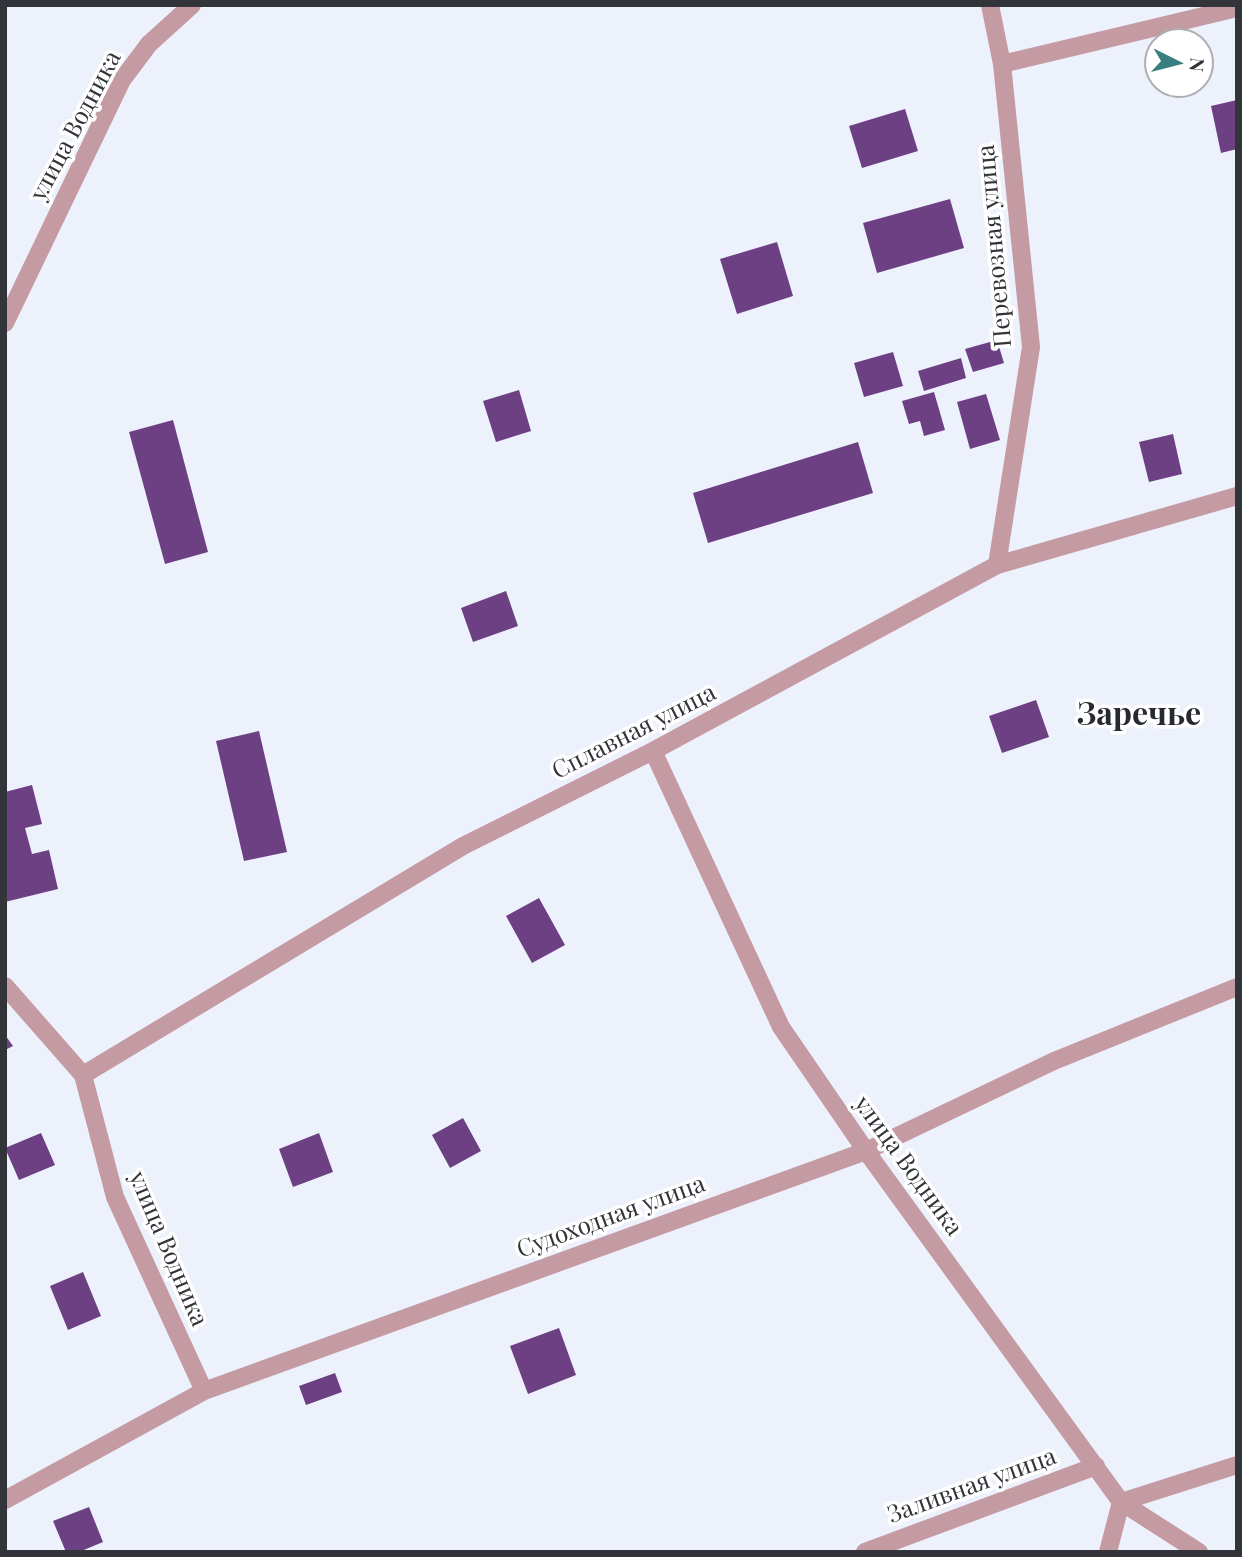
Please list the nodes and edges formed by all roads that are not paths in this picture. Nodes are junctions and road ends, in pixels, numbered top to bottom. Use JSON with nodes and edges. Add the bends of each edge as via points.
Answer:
{"nodes":[{"id":1,"x":192,"y":5,"type":"edge"},
{"id":2,"x":990,"y":5,"type":"edge"},
{"id":3,"x":1237,"y":8,"type":"edge"},
{"id":4,"x":1002,"y":64,"type":"junction"},
{"id":5,"x":5,"y":323,"type":"edge"},
{"id":6,"x":1237,"y":496,"type":"edge"},
{"id":7,"x":997,"y":565,"type":"junction"},
{"id":8,"x":653,"y":751,"type":"junction"},
{"id":9,"x":5,"y":986,"type":"edge"},
{"id":10,"x":1237,"y":987,"type":"edge"},
{"id":11,"x":83,"y":1075,"type":"junction"},
{"id":12,"x":866,"y":1151,"type":"junction"},
{"id":13,"x":204,"y":1391,"type":"junction"},
{"id":14,"x":1237,"y":1465,"type":"edge"},
{"id":15,"x":1096,"y":1466,"type":"junction"},
{"id":16,"x":5,"y":1500,"type":"edge"},
{"id":17,"x":1121,"y":1502,"type":"junction"},
{"id":18,"x":865,"y":1552,"type":"edge"},
{"id":19,"x":1108,"y":1552,"type":"edge"},
{"id":20,"x":1199,"y":1552,"type":"edge"}],
"edges":[{"from":1,"to":5,"type":"street","name":"улица Водника","via":[[149,44],[122,80]]},
{"from":2,"to":4,"type":"street","name":"Перевозная улица"},
{"from":3,"to":4,"type":"street"},
{"from":4,"to":7,"type":"street","name":"Перевозная улица","via":[[1031,346]]},
{"from":6,"to":7,"type":"street","name":"Сплавная улица"},
{"from":7,"to":8,"type":"street","name":"Сплавная улица"},
{"from":8,"to":11,"type":"street","name":"Сплавная улица","via":[[463,846]]},
{"from":8,"to":12,"type":"street","name":"улица Водника","via":[[781,1027]]},
{"from":9,"to":11,"type":"street","name":"улица Водника"},
{"from":10,"to":12,"type":"street","name":"Судоходная улица","via":[[1054,1061]]},
{"from":11,"to":13,"type":"street","name":"улица Водника","via":[[115,1197]]},
{"from":12,"to":13,"type":"street","name":"Судоходная улица"},
{"from":12,"to":15,"type":"street","name":"улица Водника"},
{"from":13,"to":16,"type":"street","name":"Судоходная улица"},
{"from":14,"to":17,"type":"street"},
{"from":15,"to":17,"type":"street","name":"улица Водника"},
{"from":15,"to":18,"type":"street","name":"Заливная улица"},
{"from":17,"to":19,"type":"street"},
{"from":17,"to":20,"type":"street","name":"улица Водника"}]}
